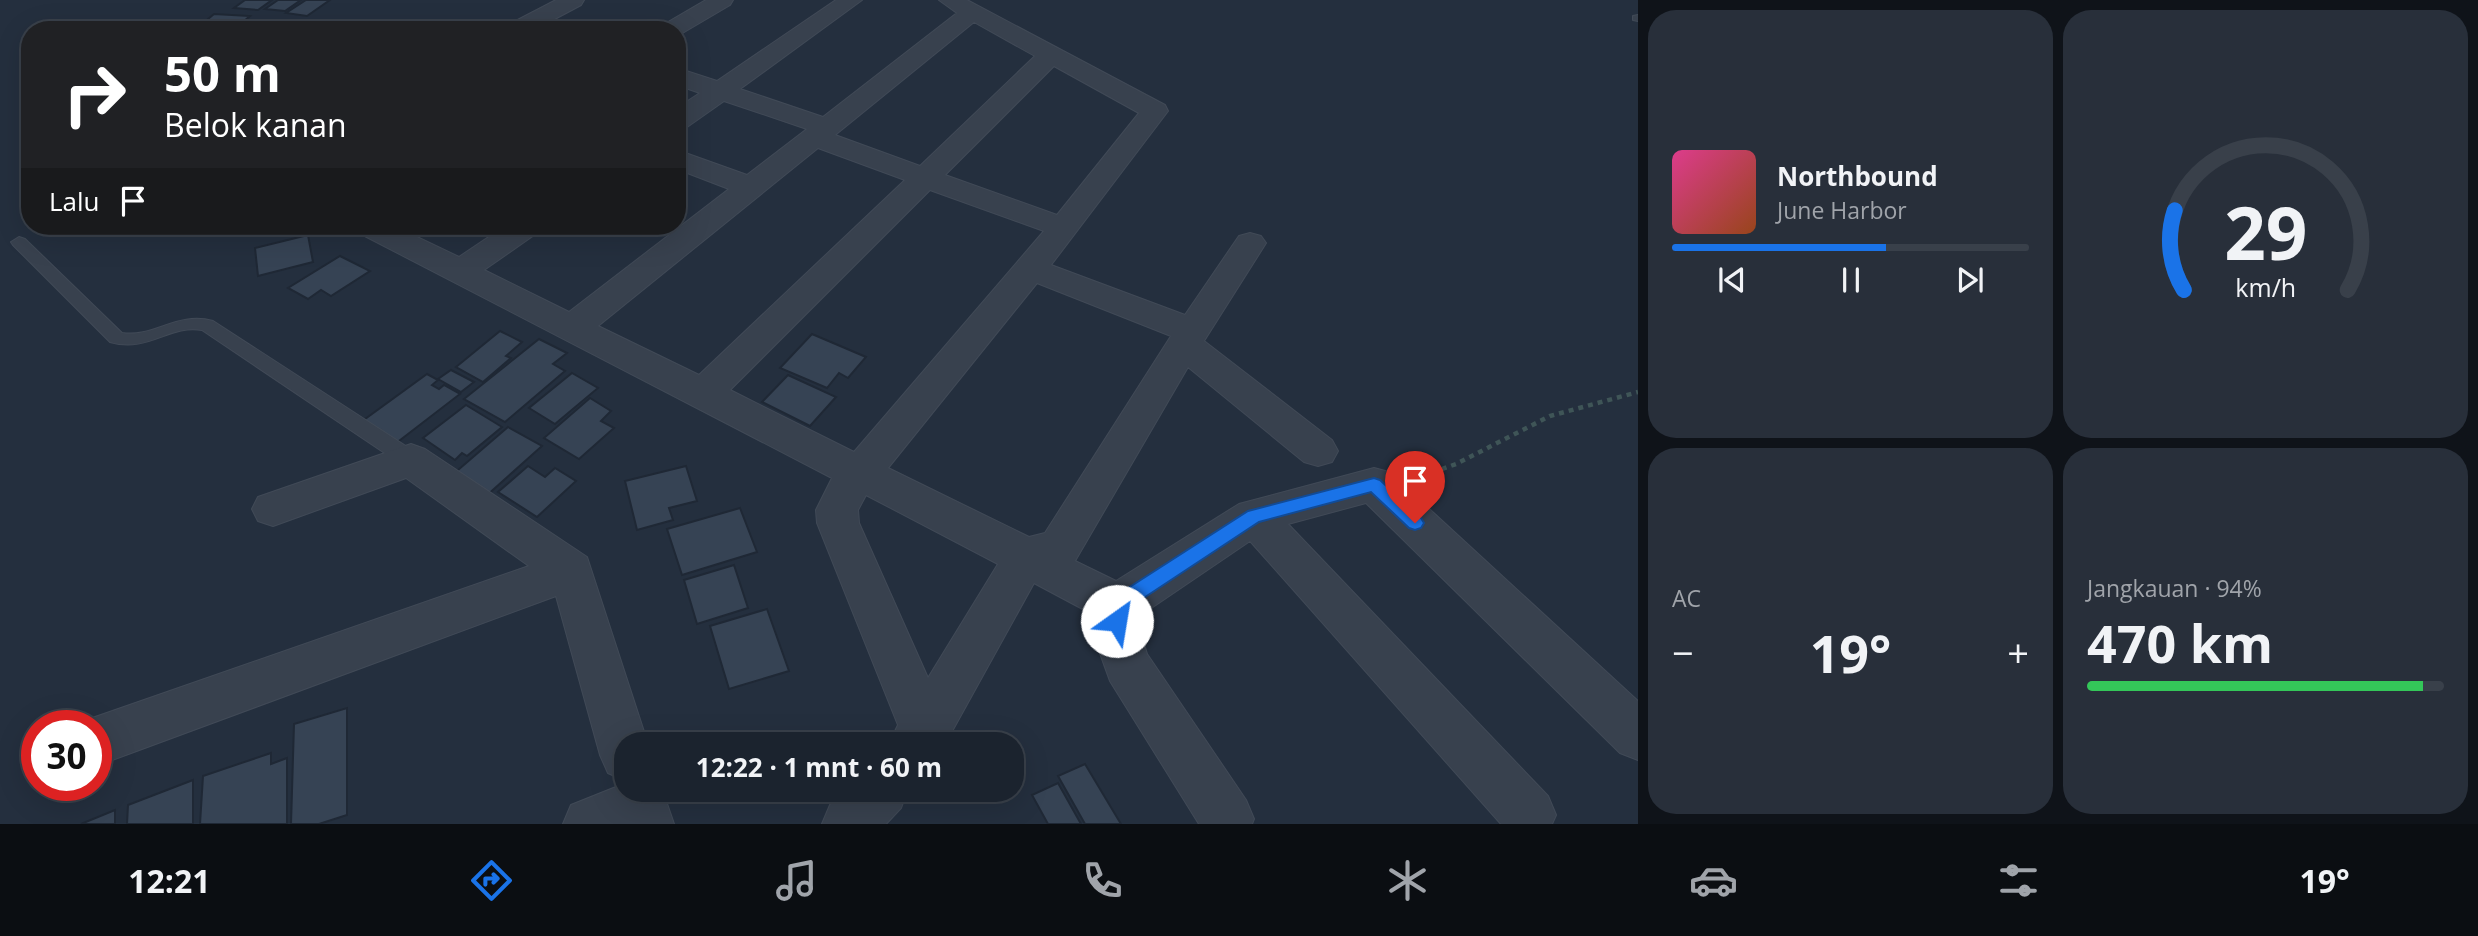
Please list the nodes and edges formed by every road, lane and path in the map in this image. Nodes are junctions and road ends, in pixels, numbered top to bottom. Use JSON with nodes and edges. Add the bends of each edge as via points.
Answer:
{"nodes":[{"id":1,"x":573,"y":0,"type":"edge"},
{"id":2,"x":722,"y":0,"type":"edge"},
{"id":3,"x":851,"y":0,"type":"edge"},
{"id":4,"x":961,"y":6,"type":"edge"},
{"id":5,"x":533,"y":21,"type":"edge"},
{"id":6,"x":686,"y":21,"type":"edge"},
{"id":7,"x":1051,"y":55,"type":"junction"},
{"id":8,"x":686,"y":79,"type":"edge"},
{"id":9,"x":721,"y":91,"type":"junction"},
{"id":10,"x":686,"y":115,"type":"edge"},
{"id":11,"x":821,"y":132,"type":"junction"},
{"id":12,"x":686,"y":162,"type":"edge"},
{"id":13,"x":925,"y":177,"type":"junction"},
{"id":14,"x":751,"y":187,"type":"junction"},
{"id":15,"x":1064,"y":228,"type":"junction"},
{"id":16,"x":388,"y":235,"type":"edge"},
{"id":17,"x":513,"y":235,"type":"edge"},
{"id":18,"x":19,"y":242,"type":"dead end"},
{"id":19,"x":1250,"y":243,"type":"dead end"},
{"id":20,"x":1031,"y":269,"type":"junction"},
{"id":21,"x":460,"y":271,"type":"junction"},
{"id":22,"x":572,"y":328,"type":"junction"},
{"id":23,"x":1188,"y":337,"type":"junction"},
{"id":24,"x":1638,"y":391,"type":"edge"},
{"id":25,"x":703,"y":394,"type":"junction"},
{"id":26,"x":1318,"y":451,"type":"dead end"},
{"id":27,"x":411,"y":460,"type":"junction"},
{"id":28,"x":859,"y":473,"type":"junction"},
{"id":29,"x":1374,"y":484,"type":"junction"},
{"id":30,"x":273,"y":509,"type":"dead end"},
{"id":31,"x":1254,"y":516,"type":"junction"},
{"id":32,"x":1026,"y":557,"type":"junction"},
{"id":33,"x":571,"y":571,"type":"junction"},
{"id":34,"x":1118,"y":605,"type":"junction"},
{"id":35,"x":620,"y":732,"type":"edge"},
{"id":36,"x":918,"y":732,"type":"edge"},
{"id":37,"x":923,"y":732,"type":"edge"},
{"id":38,"x":112,"y":735,"type":"edge"},
{"id":39,"x":1638,"y":735,"type":"edge"},
{"id":40,"x":624,"y":802,"type":"edge"},
{"id":41,"x":870,"y":802,"type":"edge"},
{"id":42,"x":1529,"y":815,"type":"dead end"},
{"id":43,"x":1227,"y":819,"type":"dead end"},
{"id":44,"x":590,"y":824,"type":"edge"},
{"id":45,"x":849,"y":824,"type":"edge"}],
"edges":[{"from":1,"to":5,"type":"street"},
{"from":2,"to":6,"type":"street"},
{"from":3,"to":9,"type":"street"},
{"from":4,"to":7,"type":"street"},
{"from":4,"to":11,"type":"street"},
{"from":7,"to":13,"type":"street"},
{"from":7,"to":15,"type":"street","via":[[1155,111]]},
{"from":8,"to":9,"type":"street"},
{"from":9,"to":10,"type":"street"},
{"from":9,"to":11,"type":"street"},
{"from":11,"to":13,"type":"street"},
{"from":11,"to":14,"type":"street"},
{"from":12,"to":14,"type":"street"},
{"from":13,"to":15,"type":"street"},
{"from":13,"to":25,"type":"street"},
{"from":14,"to":22,"type":"street"},
{"from":15,"to":20,"type":"street"},
{"from":16,"to":21,"type":"street"},
{"from":17,"to":21,"type":"street"},
{"from":18,"to":27,"type":"lane","via":[[116,338],[134,340],[187,322],[207,325]]},
{"from":19,"to":23,"type":"street"},
{"from":20,"to":23,"type":"street"},
{"from":20,"to":28,"type":"street"},
{"from":21,"to":22,"type":"street"},
{"from":22,"to":25,"type":"street"},
{"from":23,"to":26,"type":"street"},
{"from":23,"to":32,"type":"street","via":[[1059,548]]},
{"from":24,"to":29,"type":"path","via":[[1549,416],[1446,470]]},
{"from":25,"to":28,"type":"street"},
{"from":27,"to":30,"type":"street"},
{"from":27,"to":33,"type":"street"},
{"from":28,"to":32,"type":"street"},
{"from":28,"to":36,"type":"street","via":[[842,495],[838,523]]},
{"from":29,"to":31,"type":"street"},
{"from":29,"to":39,"type":"street"},
{"from":31,"to":34,"type":"street"},
{"from":31,"to":42,"type":"street"},
{"from":32,"to":34,"type":"street"},
{"from":32,"to":37,"type":"street"},
{"from":33,"to":35,"type":"street"},
{"from":33,"to":38,"type":"street"},
{"from":34,"to":43,"type":"street","via":[[1117,634],[1127,665]]},
{"from":40,"to":44,"type":"street"},
{"from":41,"to":45,"type":"street"}]}
